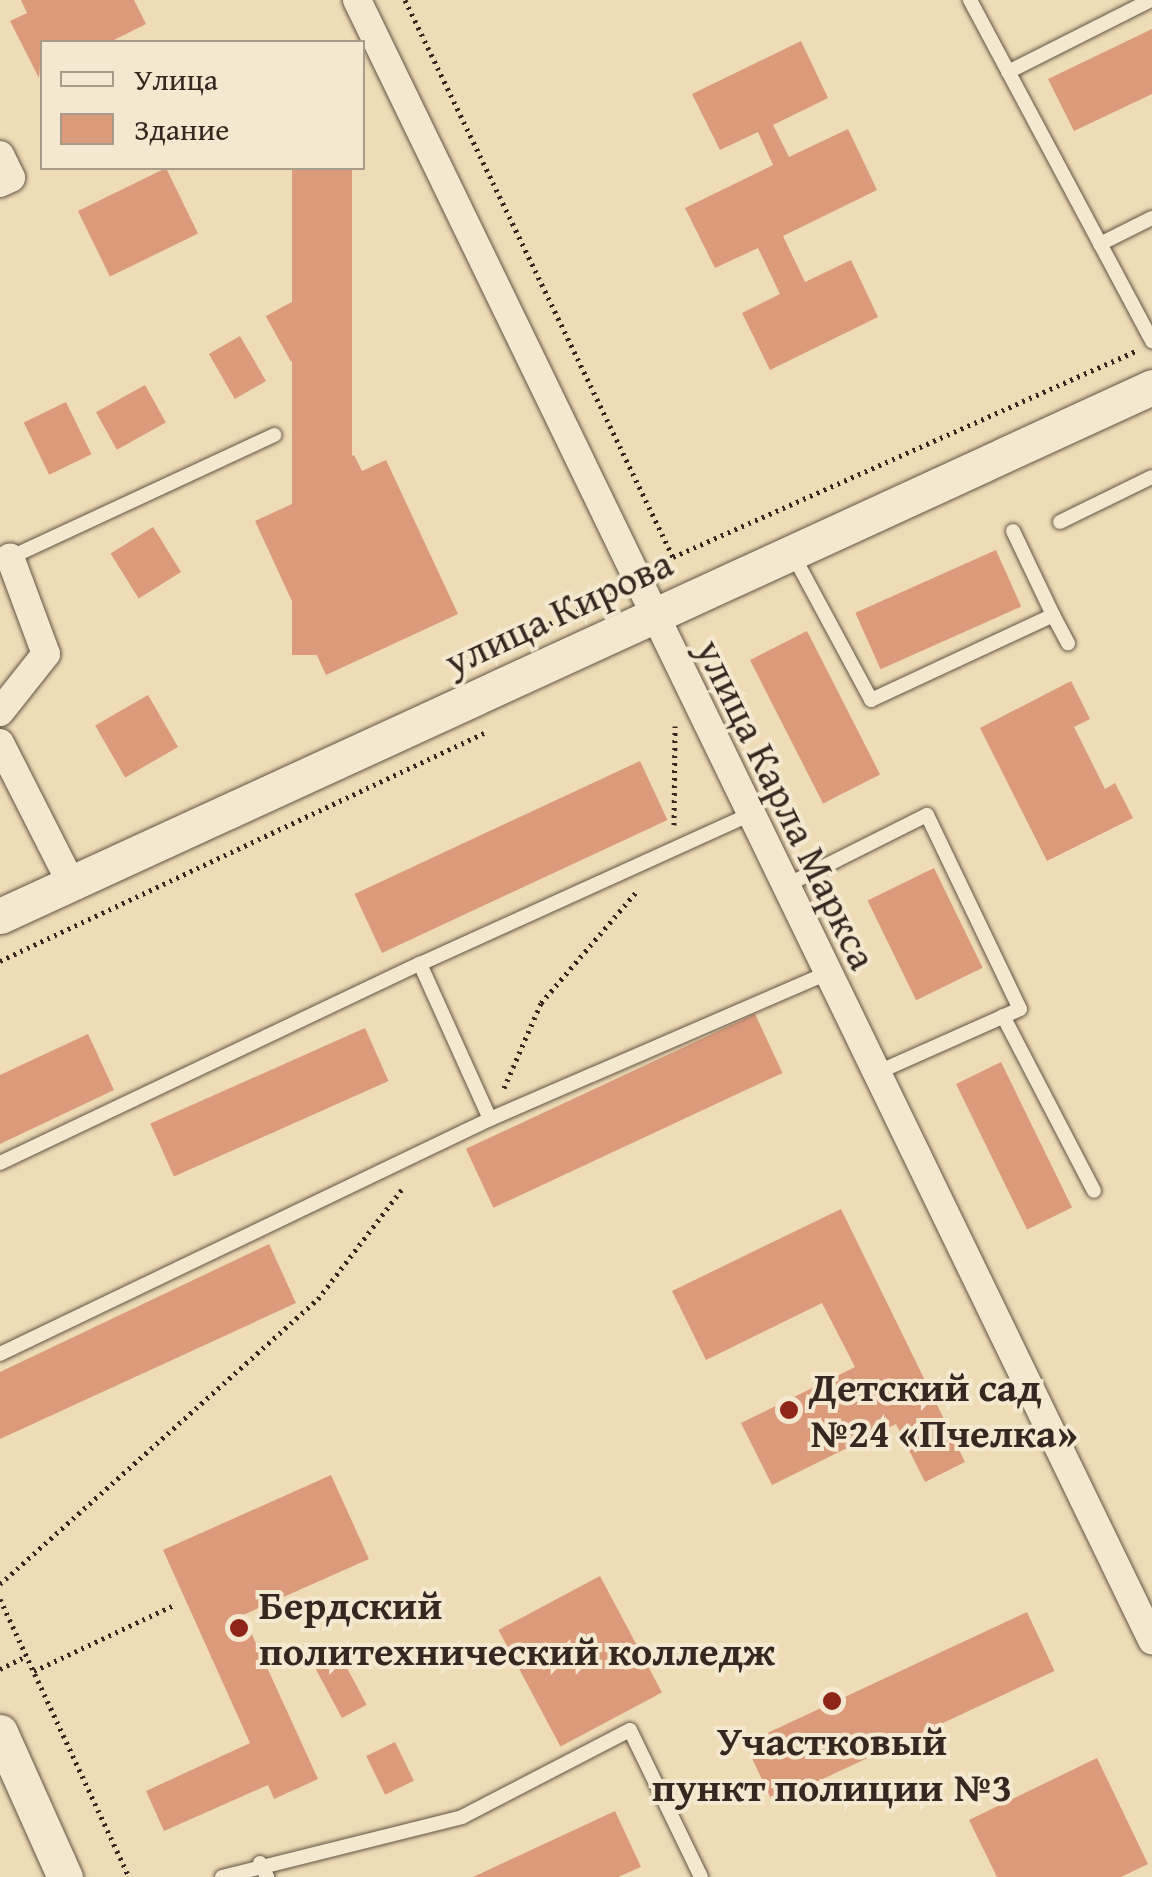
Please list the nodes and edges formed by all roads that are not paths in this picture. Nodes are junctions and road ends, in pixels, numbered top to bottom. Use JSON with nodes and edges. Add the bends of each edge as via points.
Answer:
{"nodes":[{"id":1,"x":357,"y":0,"type":"edge"},
{"id":2,"x":970,"y":0,"type":"edge"},
{"id":3,"x":1152,"y":0,"type":"edge"},
{"id":4,"x":1008,"y":72,"type":"junction"},
{"id":5,"x":1152,"y":218,"type":"edge"},
{"id":6,"x":1100,"y":244,"type":"junction"},
{"id":7,"x":1152,"y":342,"type":"edge"},
{"id":8,"x":1152,"y":387,"type":"edge"},
{"id":9,"x":274,"y":434,"type":"dead end"},
{"id":10,"x":1152,"y":477,"type":"edge"},
{"id":11,"x":1060,"y":522,"type":"dead end"},
{"id":12,"x":1013,"y":531,"type":"dead end"},
{"id":13,"x":792,"y":552,"type":"junction"},
{"id":14,"x":5,"y":560,"type":"edge"},
{"id":15,"x":1053,"y":614,"type":"junction"},
{"id":16,"x":650,"y":617,"type":"junction"},
{"id":17,"x":1068,"y":643,"type":"dead end"},
{"id":18,"x":0,"y":712,"type":"edge"},
{"id":19,"x":0,"y":743,"type":"edge"},
{"id":20,"x":747,"y":816,"type":"junction"},
{"id":21,"x":71,"y":882,"type":"junction"},
{"id":22,"x":783,"y":888,"type":"junction"},
{"id":23,"x":0,"y":916,"type":"edge"},
{"id":24,"x":420,"y":964,"type":"junction"},
{"id":25,"x":827,"y":973,"type":"junction"},
{"id":26,"x":1004,"y":1016,"type":"junction"},
{"id":27,"x":874,"y":1074,"type":"junction"},
{"id":28,"x":490,"y":1120,"type":"junction"},
{"id":29,"x":0,"y":1163,"type":"edge"},
{"id":30,"x":1094,"y":1191,"type":"dead end"},
{"id":31,"x":0,"y":1354,"type":"edge"},
{"id":32,"x":1152,"y":1640,"type":"edge"},
{"id":33,"x":0,"y":1732,"type":"edge"},
{"id":34,"x":263,"y":1870,"type":"edge"},
{"id":35,"x":65,"y":1877,"type":"edge"},
{"id":36,"x":222,"y":1877,"type":"edge"},
{"id":37,"x":700,"y":1877,"type":"edge"}],
"edges":[{"from":1,"to":16,"type":"street","name":"улица Карла Маркса"},
{"from":2,"to":4,"type":"lane"},
{"from":3,"to":4,"type":"lane"},
{"from":4,"to":6,"type":"lane"},
{"from":5,"to":6,"type":"lane"},
{"from":6,"to":7,"type":"lane"},
{"from":8,"to":13,"type":"street","name":"улица Кирова"},
{"from":9,"to":14,"type":"lane"},
{"from":10,"to":11,"type":"lane"},
{"from":12,"to":15,"type":"lane"},
{"from":13,"to":15,"type":"lane","via":[[871,700]]},
{"from":13,"to":16,"type":"street","name":"улица Кирова"},
{"from":14,"to":18,"type":"street","via":[[46,654]]},
{"from":15,"to":17,"type":"lane"},
{"from":16,"to":20,"type":"street","name":"улица Карла Маркса"},
{"from":16,"to":21,"type":"street","name":"улица Кирова"},
{"from":19,"to":21,"type":"street"},
{"from":20,"to":22,"type":"street","name":"улица Карла Маркса"},
{"from":20,"to":24,"type":"lane"},
{"from":21,"to":23,"type":"street","name":"улица Кирова"},
{"from":22,"to":25,"type":"street","name":"улица Карла Маркса"},
{"from":22,"to":26,"type":"lane","via":[[926,814],[1020,1009]]},
{"from":24,"to":28,"type":"lane"},
{"from":24,"to":29,"type":"lane"},
{"from":25,"to":27,"type":"street","name":"улица Карла Маркса"},
{"from":25,"to":28,"type":"lane"},
{"from":26,"to":27,"type":"lane"},
{"from":26,"to":30,"type":"lane"},
{"from":27,"to":32,"type":"street","name":"улица Карла Маркса"},
{"from":28,"to":31,"type":"lane"},
{"from":33,"to":35,"type":"street"},
{"from":34,"to":36,"type":"lane"},
{"from":34,"to":37,"type":"lane","via":[[462,1817],[630,1730]]}]}
